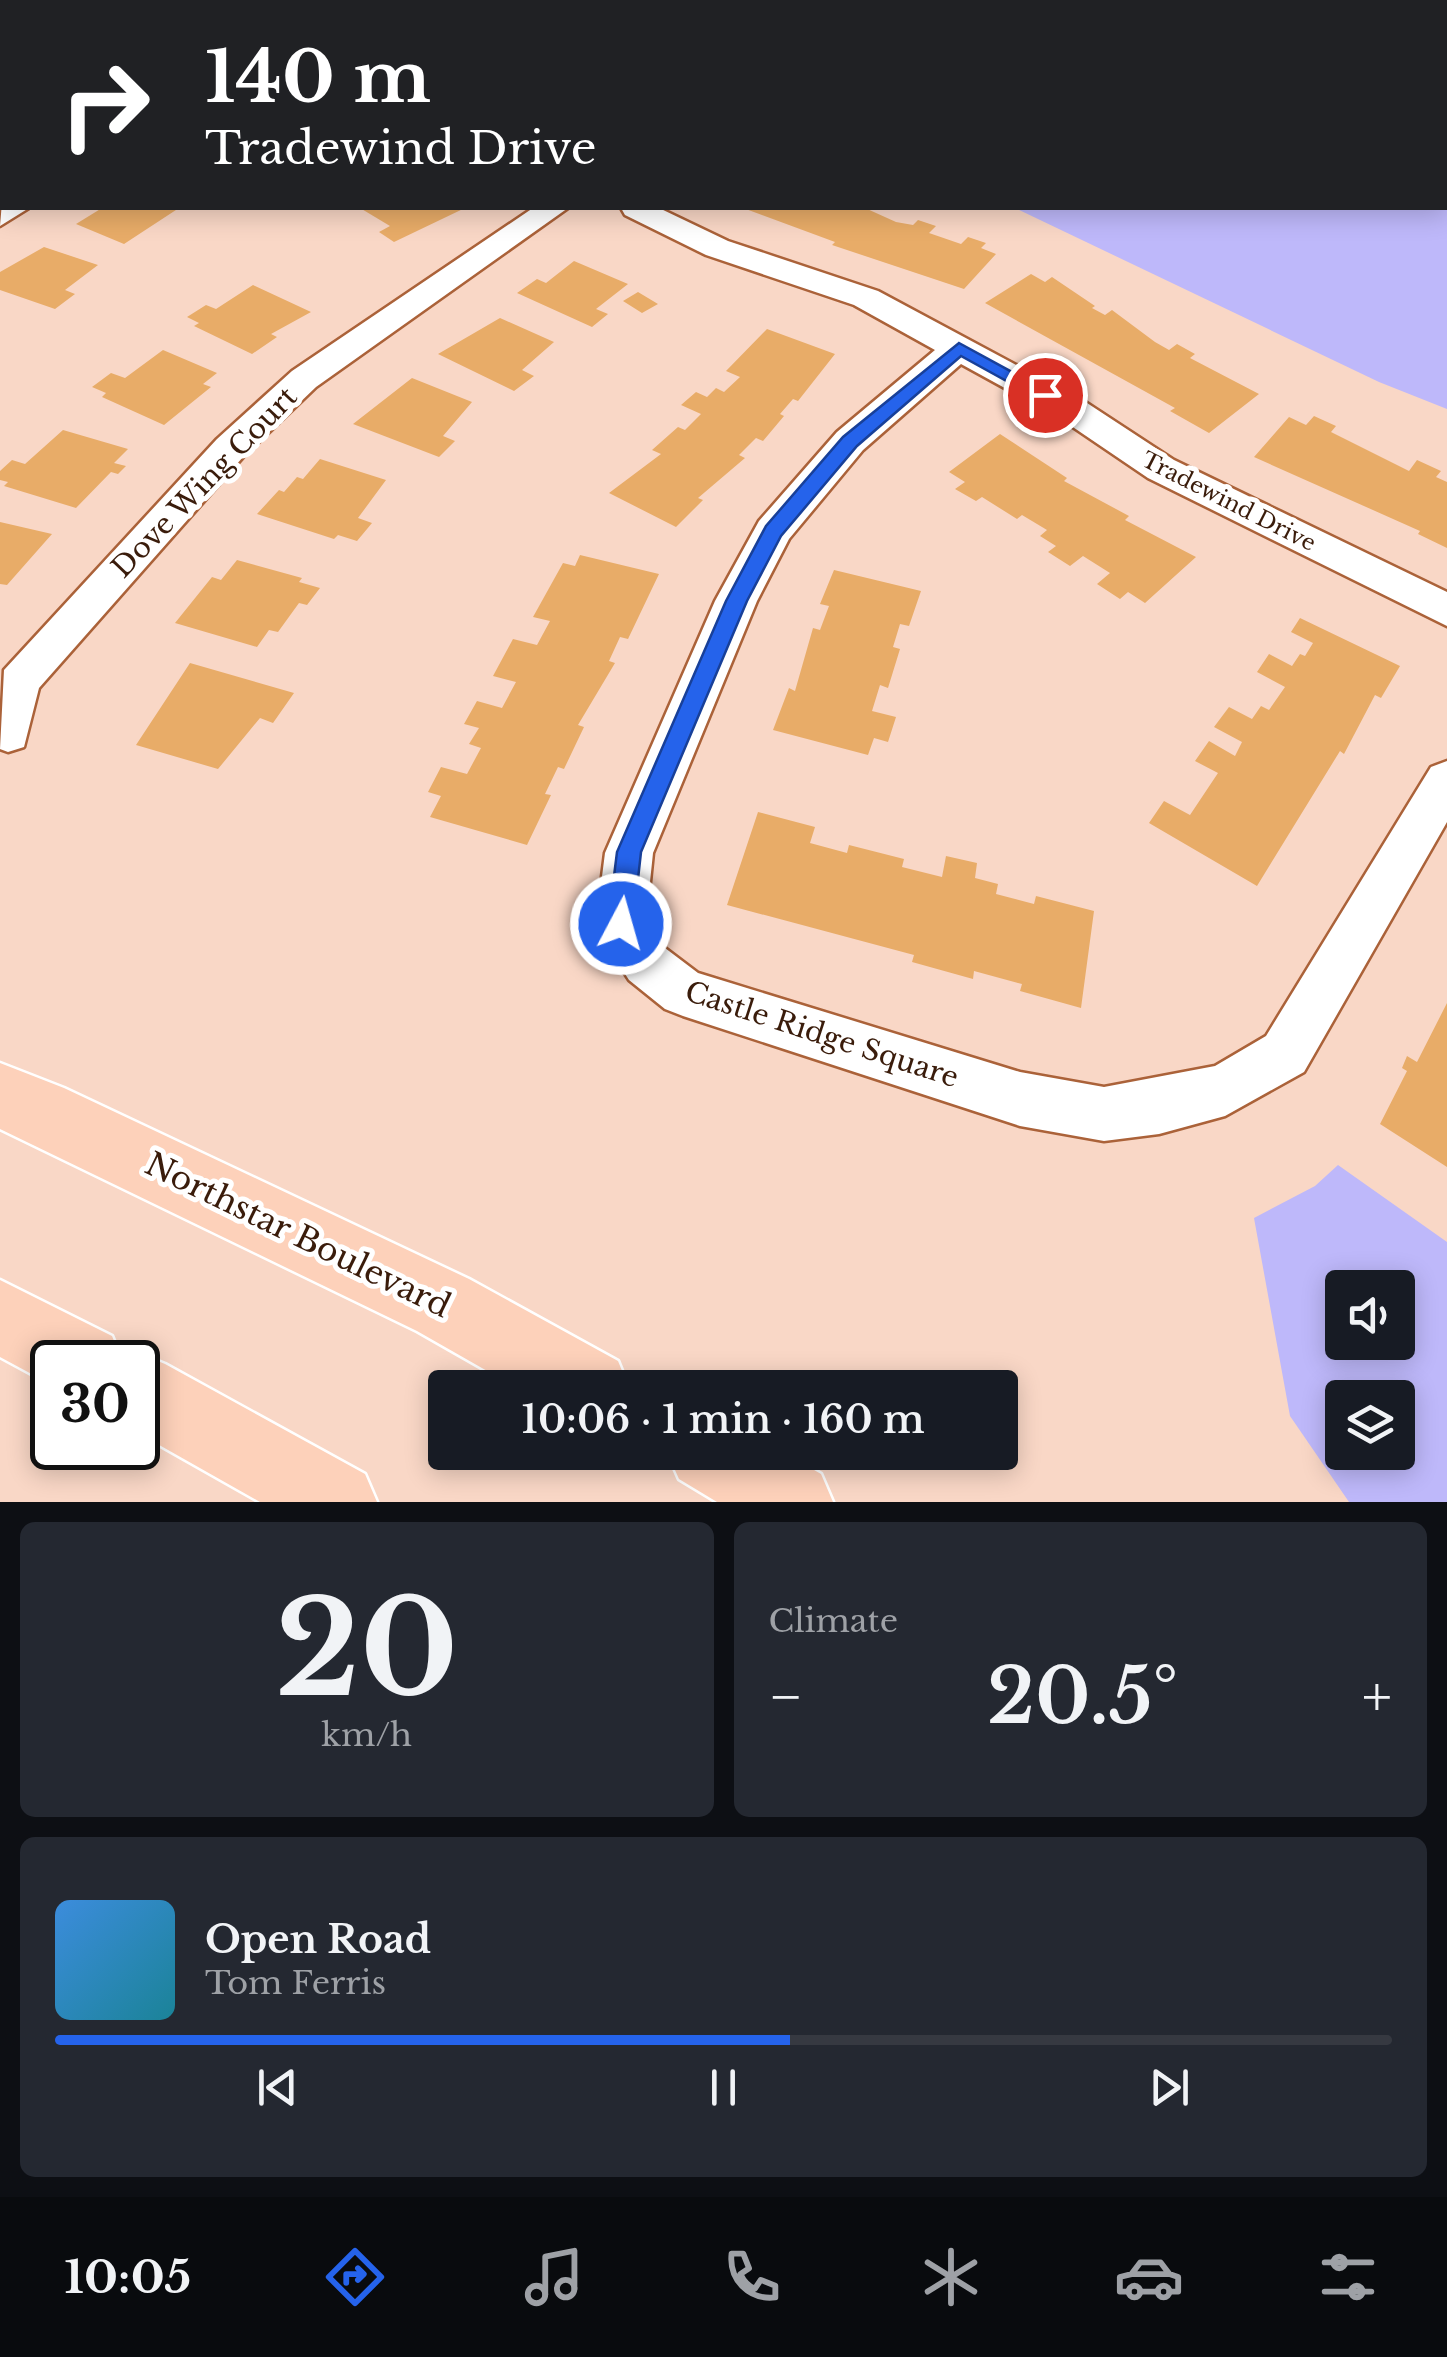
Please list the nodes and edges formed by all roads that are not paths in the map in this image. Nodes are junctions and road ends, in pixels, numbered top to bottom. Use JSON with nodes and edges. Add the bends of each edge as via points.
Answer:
{"nodes":[{"id":1,"x":550,"y":210,"type":"edge"},
{"id":2,"x":640,"y":210,"type":"edge"},
{"id":3,"x":959,"y":348,"type":"junction"},
{"id":4,"x":1447,"y":610,"type":"edge"},
{"id":5,"x":8,"y":734,"type":"dead end"},
{"id":6,"x":1447,"y":780,"type":"edge"},
{"id":7,"x":0,"y":1096,"type":"edge"},
{"id":8,"x":0,"y":1317,"type":"edge"},
{"id":9,"x":44,"y":1340,"type":"edge"},
{"id":10,"x":558,"y":1370,"type":"edge"},
{"id":11,"x":160,"y":1403,"type":"edge"},
{"id":12,"x":737,"y":1470,"type":"edge"},
{"id":13,"x":337,"y":1502,"type":"edge"},
{"id":14,"x":793,"y":1502,"type":"edge"}],
"edges":[{"from":1,"to":5,"type":"street","name":"Dove Wing Court","via":[[304,379],[230,448],[19,682]]},
{"from":2,"to":3,"type":"street","name":"Tradewind Drive","via":[[717,248],[866,298]]},
{"from":3,"to":4,"type":"street","name":"Tradewind Drive","via":[[1074,411],[1161,469]]},
{"from":3,"to":6,"type":"street","name":"Castle Ridge Square","via":[[850,442],[773,532],[736,601],[629,852],[621,924],[646,964],[683,992],[1020,1099],[1104,1114],[1159,1107],[1226,1090],[1285,1054]]},
{"from":7,"to":10,"type":"main road","name":"Northstar Boulevard","via":[[426,1296]]},
{"from":8,"to":9,"type":"main road"},
{"from":11,"to":13,"type":"main road"},
{"from":12,"to":14,"type":"main road"}]}
